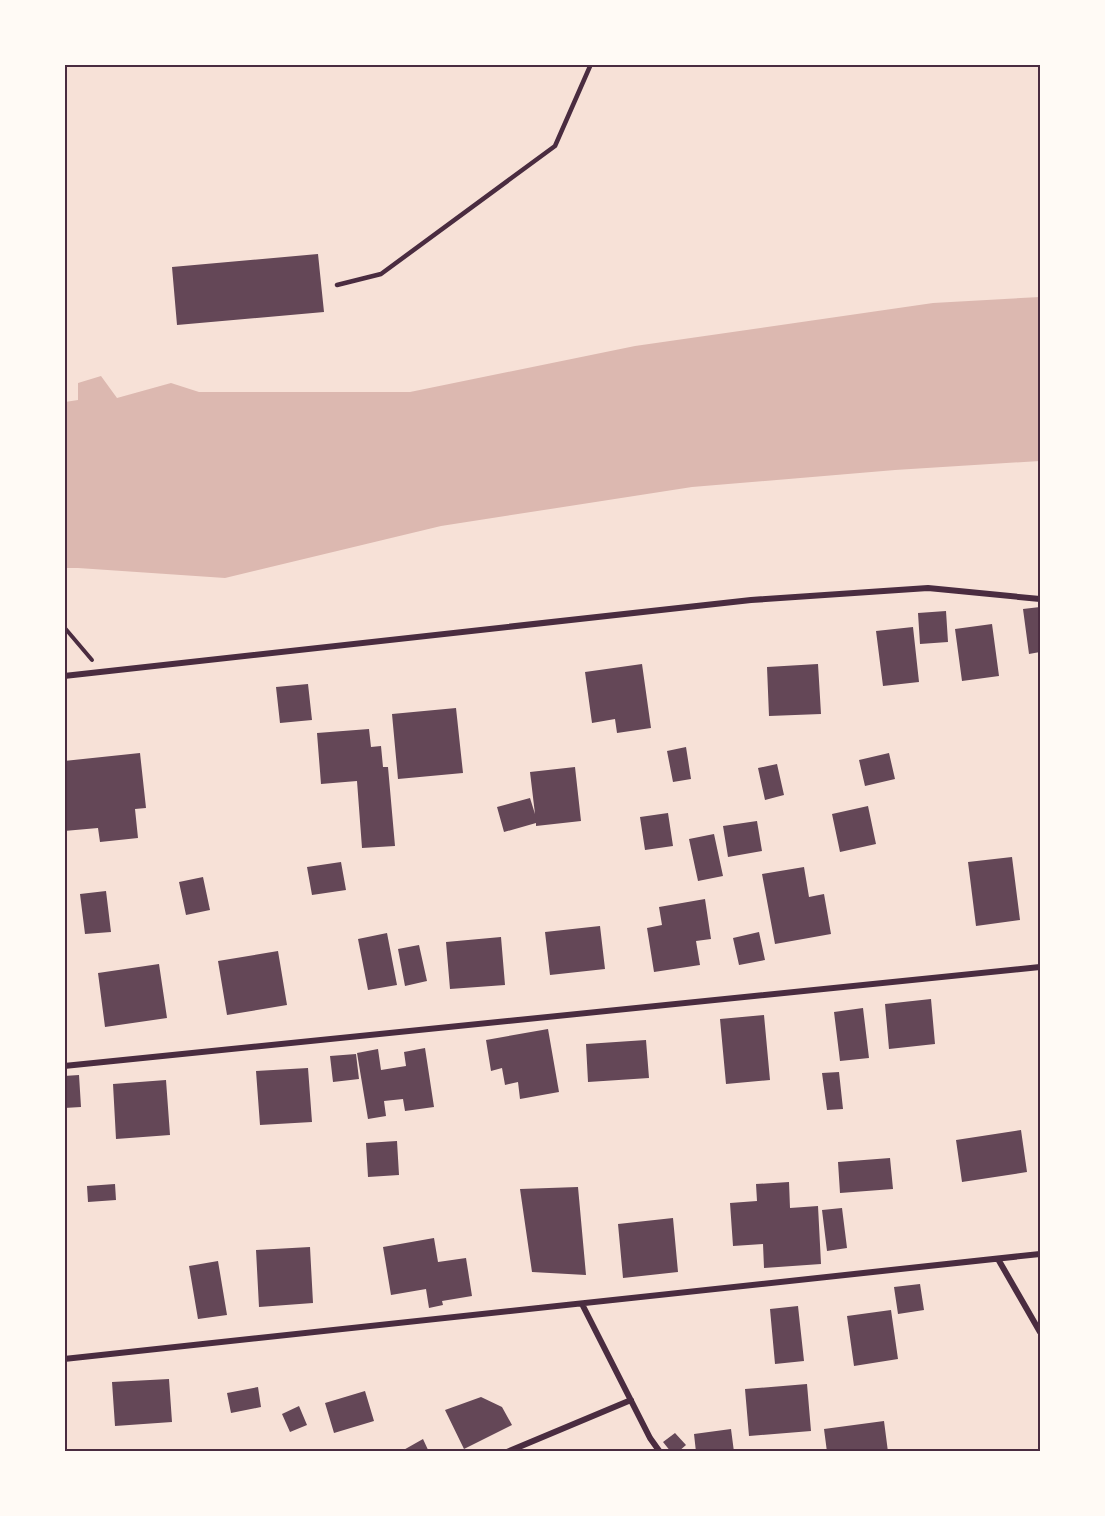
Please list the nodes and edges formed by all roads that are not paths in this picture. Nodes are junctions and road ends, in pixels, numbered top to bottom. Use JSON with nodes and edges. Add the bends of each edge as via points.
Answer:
{"nodes":[{"id":1,"x":591,"y":64,"type":"edge"},
{"id":2,"x":337,"y":285,"type":"dead end"},
{"id":3,"x":1041,"y":599,"type":"edge"},
{"id":4,"x":64,"y":676,"type":"edge"},
{"id":5,"x":1041,"y":967,"type":"edge"},
{"id":6,"x":64,"y":1066,"type":"edge"},
{"id":7,"x":1041,"y":1254,"type":"edge"},
{"id":8,"x":998,"y":1259,"type":"junction"},
{"id":9,"x":582,"y":1304,"type":"junction"},
{"id":10,"x":1041,"y":1332,"type":"edge"},
{"id":11,"x":64,"y":1359,"type":"edge"},
{"id":12,"x":631,"y":1400,"type":"junction"},
{"id":13,"x":507,"y":1452,"type":"edge"},
{"id":14,"x":660,"y":1452,"type":"edge"}],
"edges":[{"from":1,"to":2,"type":"lane","via":[[555,146],[381,274]]},
{"from":3,"to":4,"type":"street","via":[[928,588],[751,600]]},
{"from":5,"to":6,"type":"street"},
{"from":7,"to":8,"type":"street"},
{"from":8,"to":9,"type":"street"},
{"from":8,"to":10,"type":"street"},
{"from":9,"to":11,"type":"street"},
{"from":9,"to":12,"type":"street"},
{"from":12,"to":13,"type":"street"},
{"from":12,"to":14,"type":"street"}]}
